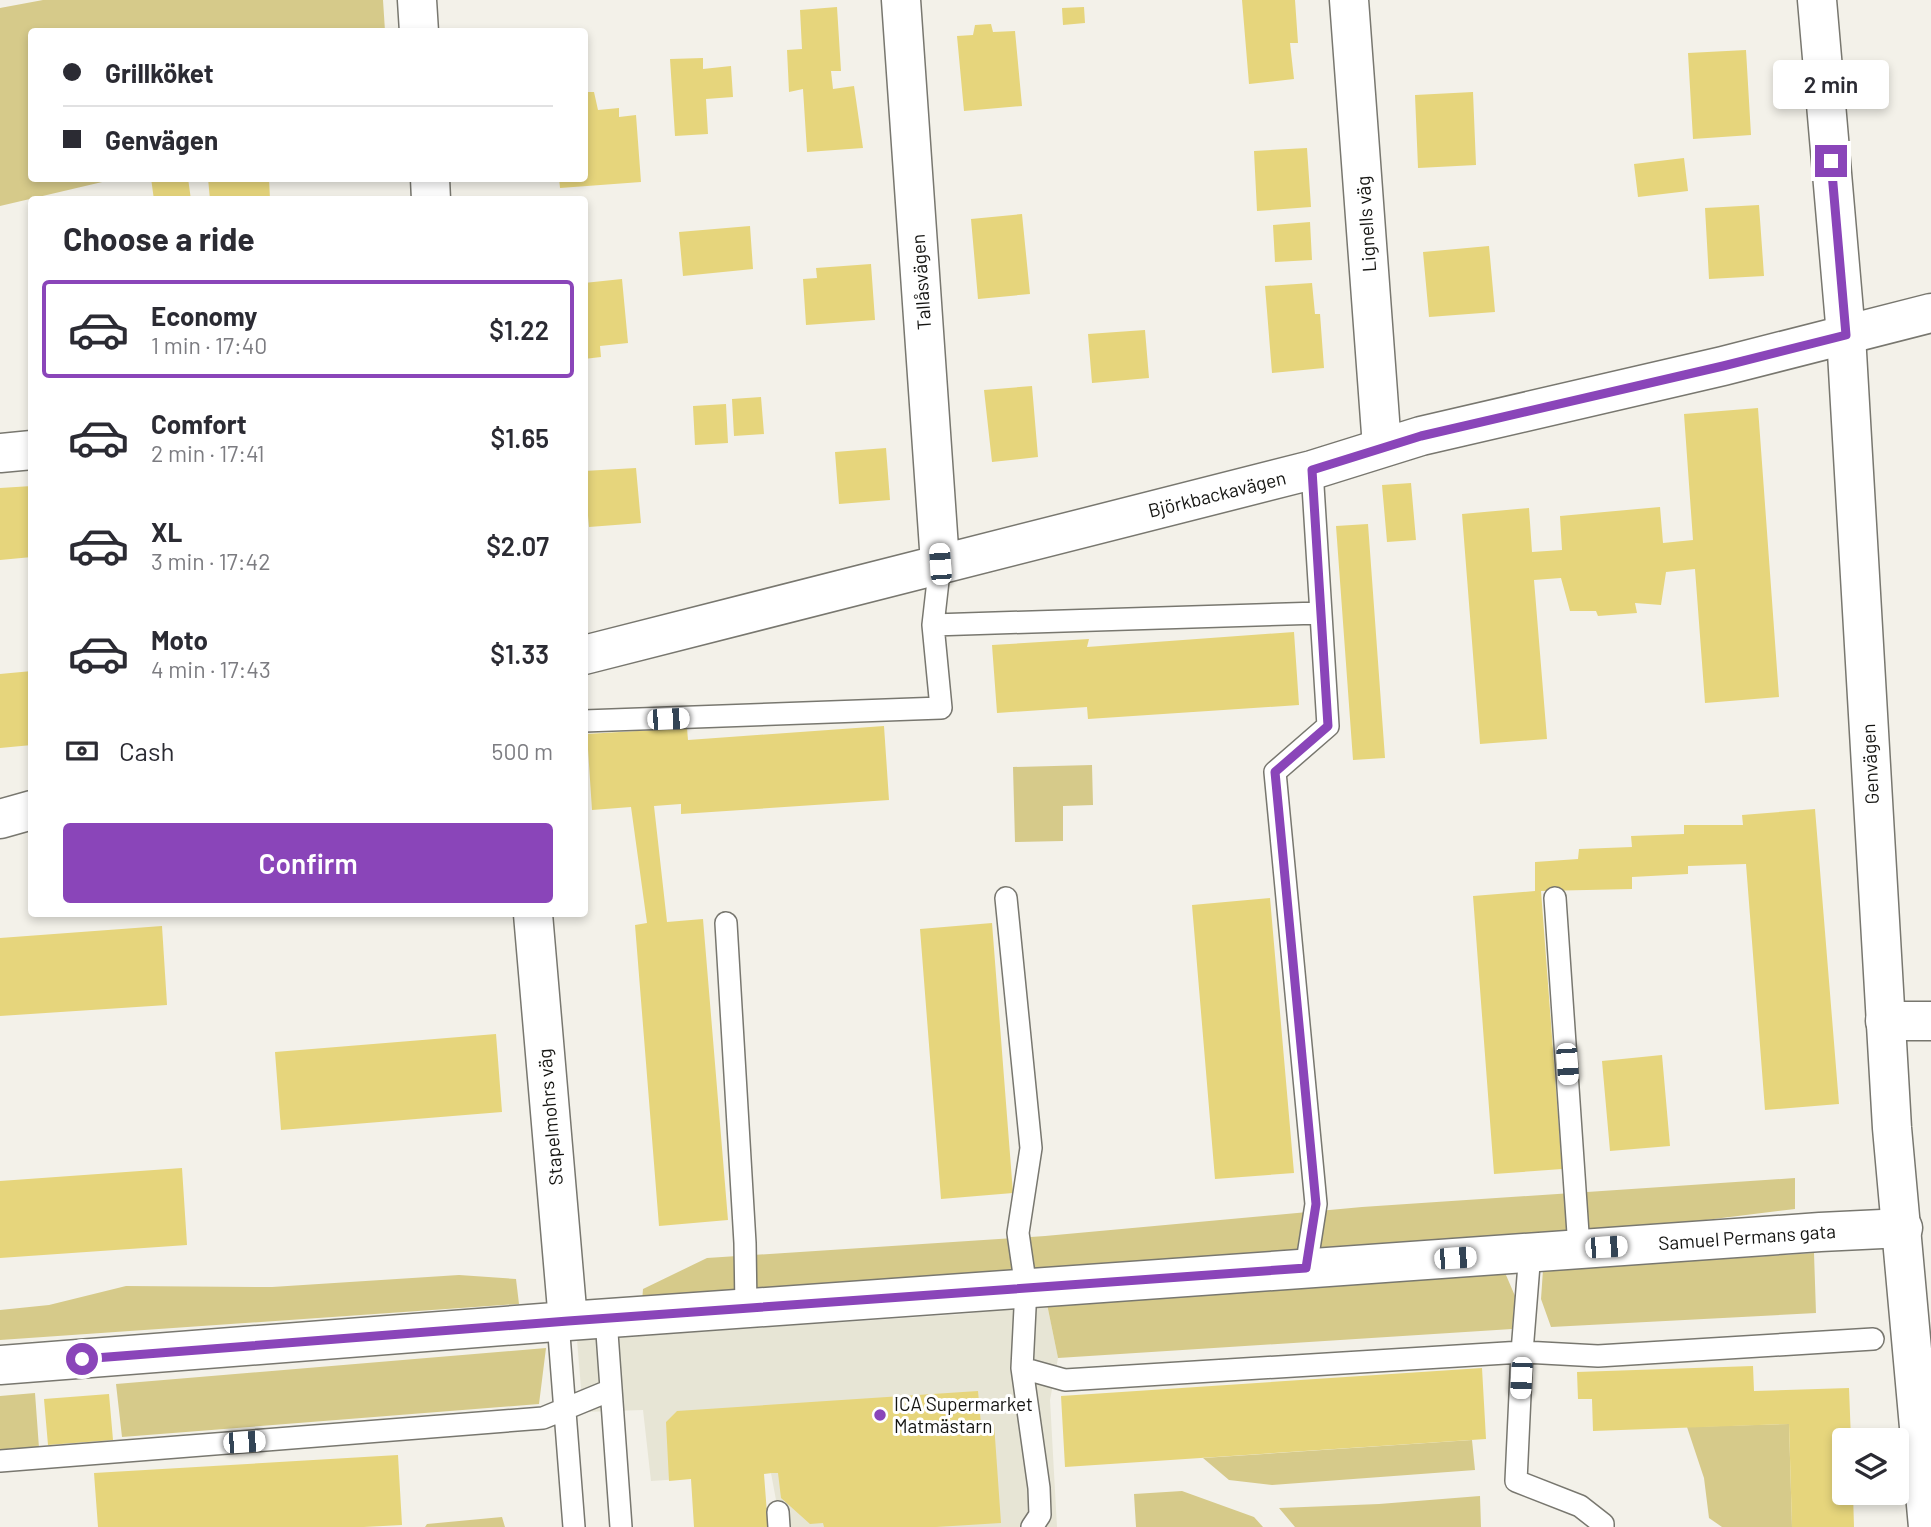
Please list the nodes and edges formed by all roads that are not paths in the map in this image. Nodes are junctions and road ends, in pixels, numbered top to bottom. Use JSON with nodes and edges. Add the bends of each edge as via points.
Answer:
{"nodes":[{"id":1,"x":417,"y":0,"type":"edge"},
{"id":2,"x":901,"y":0,"type":"edge"},
{"id":3,"x":1349,"y":0,"type":"edge"},
{"id":4,"x":1817,"y":0,"type":"edge"},
{"id":5,"x":419,"y":28,"type":"edge"},
{"id":6,"x":1931,"y":313,"type":"edge"},
{"id":7,"x":1846,"y":335,"type":"junction"},
{"id":8,"x":1382,"y":447,"type":"junction"},
{"id":9,"x":28,"y":450,"type":"edge"},
{"id":10,"x":0,"y":453,"type":"edge"},
{"id":11,"x":1312,"y":470,"type":"junction"},
{"id":12,"x":940,"y":564,"type":"junction"},
{"id":13,"x":1320,"y":613,"type":"junction"},
{"id":14,"x":933,"y":625,"type":"junction"},
{"id":15,"x":588,"y":654,"type":"edge"},
{"id":16,"x":588,"y":721,"type":"edge"},
{"id":17,"x":28,"y":811,"type":"edge"},
{"id":18,"x":0,"y":819,"type":"edge"},
{"id":19,"x":1006,"y":898,"type":"dead end"},
{"id":20,"x":1555,"y":898,"type":"dead end"},
{"id":21,"x":533,"y":917,"type":"edge"},
{"id":22,"x":726,"y":923,"type":"dead end"},
{"id":23,"x":1885,"y":1021,"type":"junction"},
{"id":24,"x":1931,"y":1021,"type":"edge"},
{"id":25,"x":1903,"y":1228,"type":"junction"},
{"id":26,"x":1579,"y":1248,"type":"junction"},
{"id":27,"x":1530,"y":1252,"type":"junction"},
{"id":28,"x":1306,"y":1268,"type":"junction"},
{"id":29,"x":1026,"y":1288,"type":"junction"},
{"id":30,"x":746,"y":1308,"type":"junction"},
{"id":31,"x":606,"y":1319,"type":"junction"},
{"id":32,"x":563,"y":1321,"type":"junction"},
{"id":33,"x":1873,"y":1339,"type":"dead end"},
{"id":34,"x":1522,"y":1352,"type":"junction"},
{"id":35,"x":0,"y":1365,"type":"edge"},
{"id":36,"x":1023,"y":1368,"type":"junction"},
{"id":37,"x":611,"y":1390,"type":"junction"},
{"id":38,"x":566,"y":1408,"type":"junction"},
{"id":39,"x":0,"y":1461,"type":"edge"},
{"id":40,"x":574,"y":1527,"type":"edge"},
{"id":41,"x":621,"y":1527,"type":"edge"},
{"id":42,"x":1032,"y":1527,"type":"edge"},
{"id":43,"x":1603,"y":1527,"type":"edge"},
{"id":44,"x":1928,"y":1527,"type":"edge"}],
"edges":[{"from":1,"to":5,"type":"street"},
{"from":2,"to":12,"type":"street","name":"Tallåsvägen"},
{"from":3,"to":8,"type":"street","name":"Lignells väg"},
{"from":4,"to":7,"type":"street","name":"Genvägen"},
{"from":6,"to":7,"type":"street","name":"Björkbackavägen"},
{"from":7,"to":8,"type":"street","name":"Björkbackavägen"},
{"from":7,"to":23,"type":"street","name":"Genvägen"},
{"from":8,"to":11,"type":"street","name":"Björkbackavägen"},
{"from":9,"to":10,"type":"street"},
{"from":11,"to":12,"type":"street","name":"Björkbackavägen"},
{"from":11,"to":13,"type":"lane"},
{"from":12,"to":14,"type":"lane"},
{"from":12,"to":15,"type":"street","name":"Björkbackavägen"},
{"from":13,"to":14,"type":"lane"},
{"from":13,"to":28,"type":"lane","via":[[1328,726],[1275,772],[1316,1204]]},
{"from":14,"to":16,"type":"lane","via":[[941,708]]},
{"from":17,"to":18,"type":"street"},
{"from":19,"to":29,"type":"lane","via":[[1031,1148],[1018,1233]]},
{"from":20,"to":26,"type":"lane"},
{"from":21,"to":32,"type":"street","name":"Stapelmohrs väg"},
{"from":22,"to":30,"type":"lane"},
{"from":23,"to":24,"type":"street"},
{"from":23,"to":25,"type":"street","name":"Genvägen"},
{"from":25,"to":26,"type":"street","name":"Samuel Permans gata"},
{"from":25,"to":44,"type":"street","name":"Genvägen"},
{"from":26,"to":27,"type":"street","name":"Samuel Permans gata"},
{"from":27,"to":28,"type":"street","name":"Samuel Permans gata"},
{"from":27,"to":34,"type":"lane"},
{"from":28,"to":29,"type":"street","name":"Samuel Permans gata"},
{"from":29,"to":30,"type":"street","name":"Samuel Permans gata"},
{"from":29,"to":36,"type":"lane"},
{"from":30,"to":31,"type":"street","name":"Samuel Permans gata"},
{"from":31,"to":32,"type":"street","name":"Samuel Permans gata"},
{"from":31,"to":37,"type":"lane"},
{"from":32,"to":35,"type":"street","name":"Samuel Permans gata"},
{"from":32,"to":38,"type":"lane"},
{"from":33,"to":34,"type":"lane","via":[[1598,1356]]},
{"from":34,"to":36,"type":"lane","via":[[1065,1380]]},
{"from":34,"to":43,"type":"lane","via":[[1516,1482],[1580,1506]]},
{"from":36,"to":42,"type":"lane","via":[[1039,1488],[1040,1515]]},
{"from":37,"to":38,"type":"lane"},
{"from":37,"to":41,"type":"lane"},
{"from":38,"to":39,"type":"lane","via":[[543,1418]]},
{"from":38,"to":40,"type":"lane"}]}
